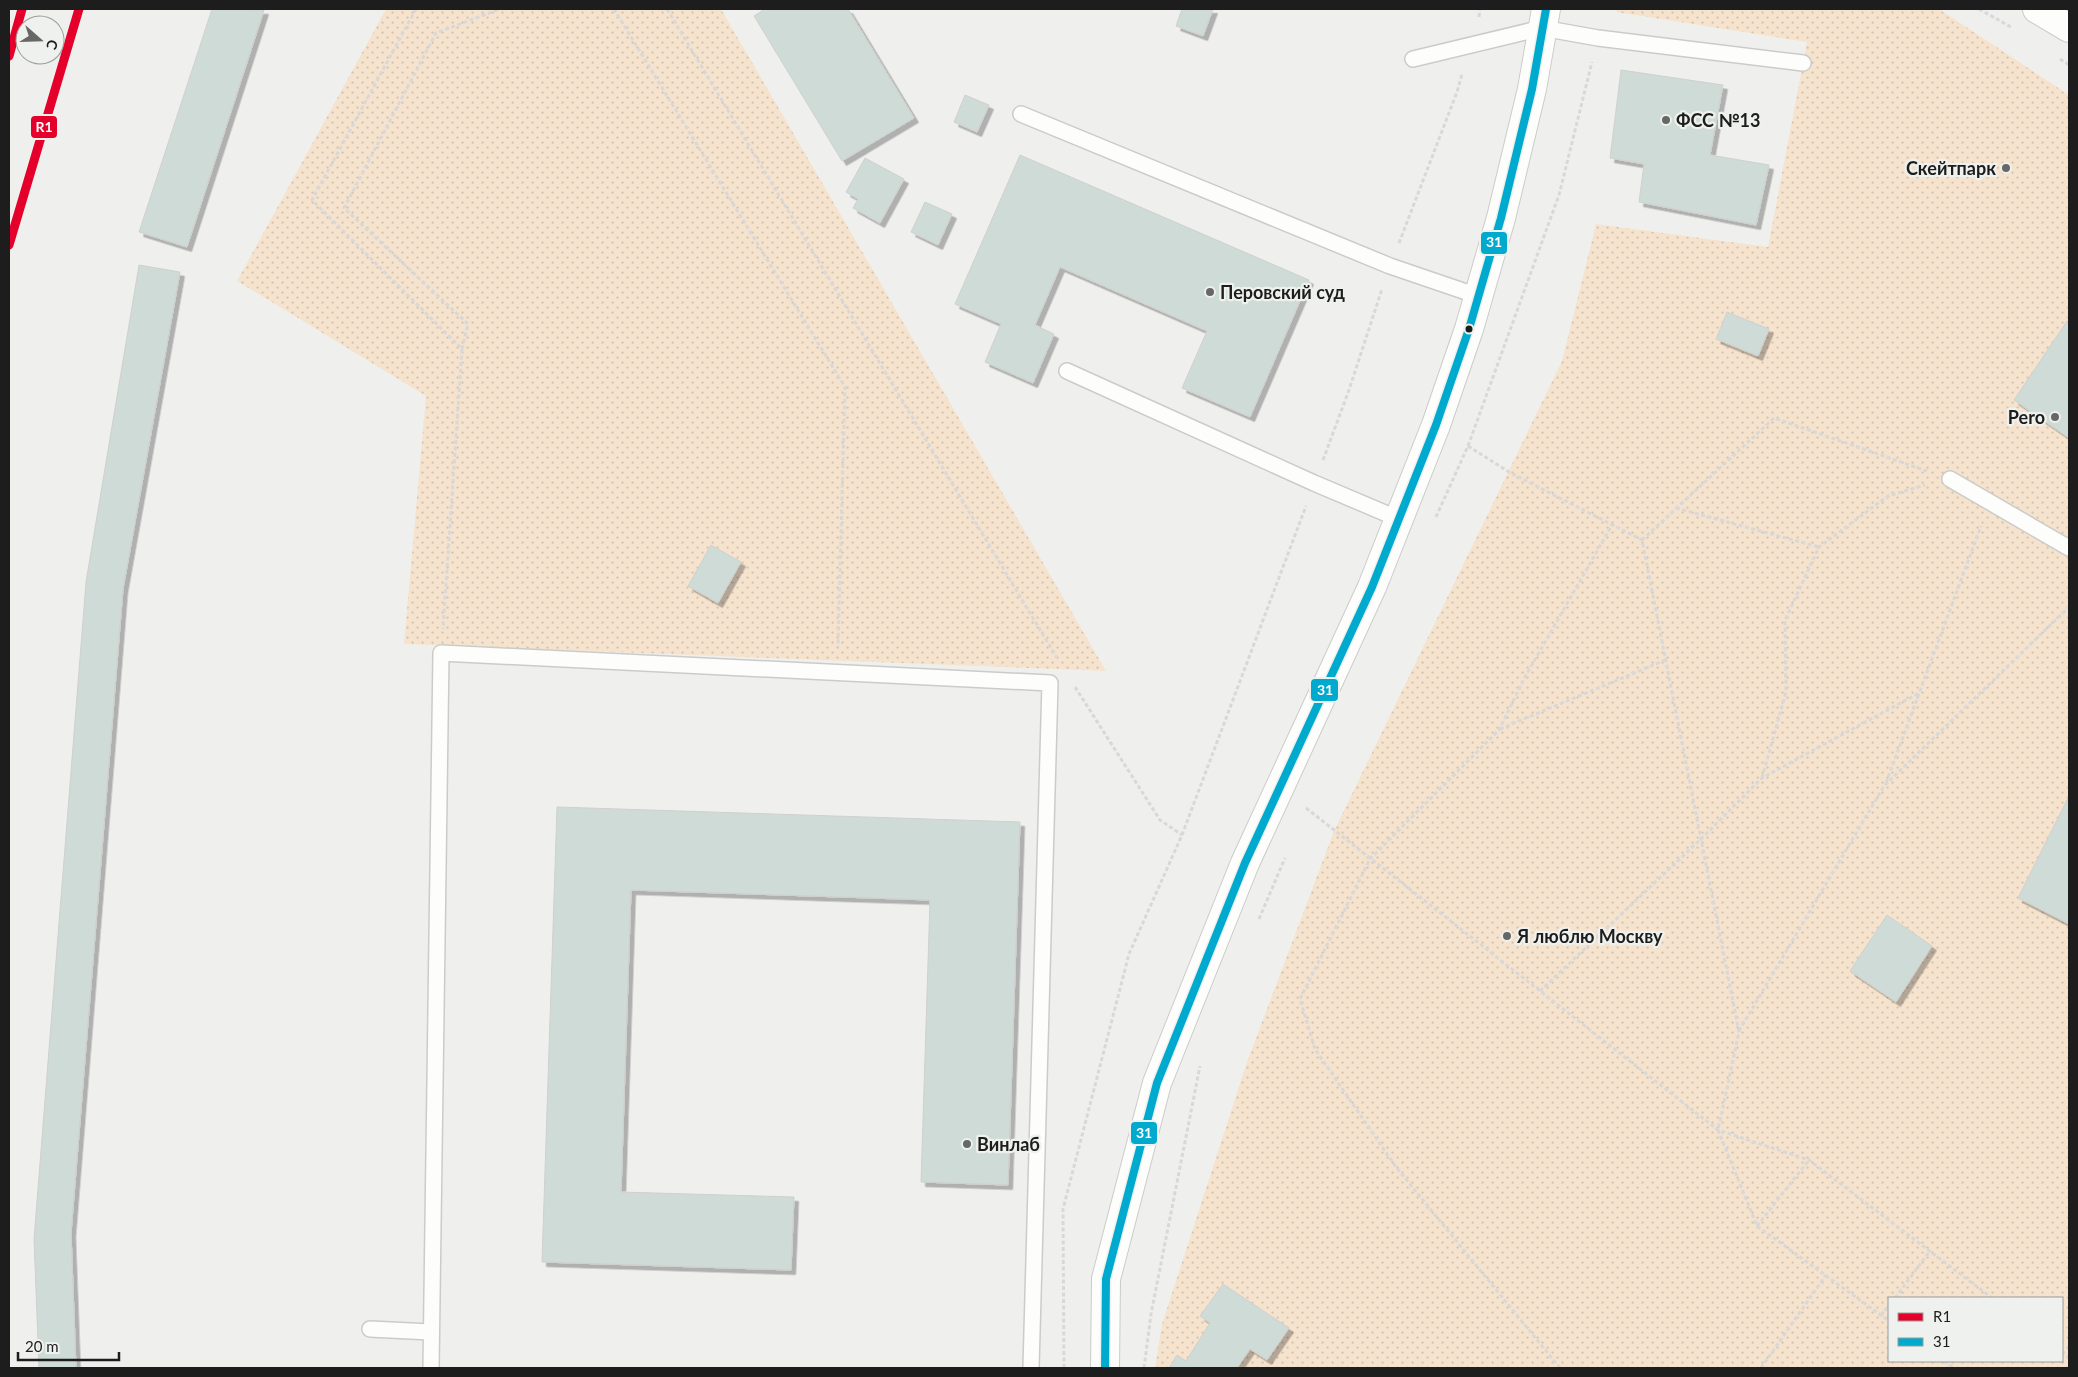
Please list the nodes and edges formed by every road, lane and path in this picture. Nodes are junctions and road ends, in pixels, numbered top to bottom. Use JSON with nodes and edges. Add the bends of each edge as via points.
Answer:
{"nodes":[{"id":1,"x":416,"y":9,"type":"edge"},
{"id":2,"x":500,"y":9,"type":"edge"},
{"id":3,"x":614,"y":9,"type":"edge"},
{"id":4,"x":667,"y":9,"type":"edge"},
{"id":5,"x":2036,"y":9,"type":"edge"},
{"id":6,"x":1544,"y":18,"type":"edge"},
{"id":7,"x":2069,"y":28,"type":"edge"},
{"id":8,"x":1598,"y":38,"type":"junction"},
{"id":9,"x":1471,"y":44,"type":"junction"},
{"id":10,"x":1413,"y":59,"type":"dead end"},
{"id":11,"x":1803,"y":62,"type":"dead end"},
{"id":12,"x":1021,"y":114,"type":"dead end"},
{"id":13,"x":1390,"y":266,"type":"junction"},
{"id":14,"x":1478,"y":296,"type":"junction"},
{"id":15,"x":462,"y":349,"type":"junction"},
{"id":16,"x":1067,"y":372,"type":"dead end"},
{"id":17,"x":1468,"y":446,"type":"junction"},
{"id":18,"x":1950,"y":478,"type":"junction"},
{"id":19,"x":1314,"y":483,"type":"junction"},
{"id":20,"x":1990,"y":502,"type":"junction"},
{"id":21,"x":1676,"y":508,"type":"junction"},
{"id":22,"x":1436,"y":518,"type":"dead end"},
{"id":23,"x":1399,"y":519,"type":"junction"},
{"id":24,"x":1612,"y":525,"type":"junction"},
{"id":25,"x":1642,"y":540,"type":"junction"},
{"id":26,"x":1819,"y":547,"type":"junction"},
{"id":27,"x":2069,"y":548,"type":"edge"},
{"id":28,"x":2069,"y":607,"type":"edge"},
{"id":29,"x":441,"y":653,"type":"junction"},
{"id":30,"x":1665,"y":660,"type":"junction"},
{"id":31,"x":1060,"y":662,"type":"dead end"},
{"id":32,"x":838,"y":673,"type":"junction"},
{"id":33,"x":1070,"y":678,"type":"dead end"},
{"id":34,"x":1920,"y":693,"type":"junction"},
{"id":35,"x":1499,"y":730,"type":"junction"},
{"id":36,"x":1762,"y":778,"type":"junction"},
{"id":37,"x":1884,"y":786,"type":"junction"},
{"id":38,"x":1308,"y":803,"type":"dead end"},
{"id":39,"x":1306,"y":808,"type":"junction"},
{"id":40,"x":1302,"y":817,"type":"dead end"},
{"id":41,"x":1182,"y":835,"type":"junction"},
{"id":42,"x":1701,"y":839,"type":"junction"},
{"id":43,"x":1287,"y":853,"type":"dead end"},
{"id":44,"x":1370,"y":859,"type":"junction"},
{"id":45,"x":1257,"y":924,"type":"dead end"},
{"id":46,"x":1540,"y":991,"type":"junction"},
{"id":47,"x":1739,"y":1032,"type":"junction"},
{"id":48,"x":1201,"y":1058,"type":"dead end"},
{"id":49,"x":1718,"y":1130,"type":"junction"},
{"id":50,"x":1809,"y":1160,"type":"junction"},
{"id":51,"x":1757,"y":1226,"type":"junction"},
{"id":52,"x":1930,"y":1252,"type":"junction"},
{"id":53,"x":1826,"y":1275,"type":"junction"},
{"id":54,"x":1896,"y":1297,"type":"edge"},
{"id":55,"x":1991,"y":1297,"type":"edge"},
{"id":56,"x":1888,"y":1307,"type":"edge"},
{"id":57,"x":1882,"y":1316,"type":"junction"},
{"id":58,"x":1888,"y":1320,"type":"edge"},
{"id":59,"x":370,"y":1329,"type":"dead end"},
{"id":60,"x":431,"y":1332,"type":"junction"},
{"id":61,"x":431,"y":1368,"type":"edge"},
{"id":62,"x":1031,"y":1368,"type":"edge"},
{"id":63,"x":1064,"y":1368,"type":"edge"},
{"id":64,"x":1105,"y":1368,"type":"edge"},
{"id":65,"x":1144,"y":1368,"type":"edge"},
{"id":66,"x":1560,"y":1368,"type":"edge"},
{"id":67,"x":1761,"y":1368,"type":"edge"}],
"edges":[{"from":1,"to":15,"type":"path","via":[[312,200]]},
{"from":2,"to":15,"type":"path","via":[[436,33],[344,208],[468,324]]},
{"from":3,"to":32,"type":"path","via":[[845,387]]},
{"from":4,"to":31,"type":"path"},
{"from":5,"to":7,"type":"street"},
{"from":6,"to":8,"type":"lane"},
{"from":6,"to":9,"type":"lane"},
{"from":6,"to":14,"type":"street","via":[[1532,88],[1501,218]]},
{"from":8,"to":11,"type":"lane"},
{"from":8,"to":17,"type":"path","via":[[1559,195]]},
{"from":9,"to":10,"type":"lane"},
{"from":9,"to":13,"type":"path","via":[[1457,92]]},
{"from":12,"to":13,"type":"lane"},
{"from":13,"to":14,"type":"lane"},
{"from":13,"to":19,"type":"path"},
{"from":14,"to":23,"type":"street","via":[[1436,425]]},
{"from":15,"to":29,"type":"path"},
{"from":16,"to":19,"type":"lane"},
{"from":17,"to":22,"type":"path"},
{"from":17,"to":24,"type":"path","via":[[1509,472]]},
{"from":18,"to":20,"type":"lane"},
{"from":18,"to":21,"type":"path","via":[[1774,418]]},
{"from":18,"to":26,"type":"path","via":[[1888,496]]},
{"from":19,"to":23,"type":"lane"},
{"from":19,"to":41,"type":"path"},
{"from":20,"to":27,"type":"lane"},
{"from":20,"to":34,"type":"path"},
{"from":21,"to":25,"type":"path"},
{"from":21,"to":26,"type":"path"},
{"from":23,"to":64,"type":"street","via":[[1372,587],[1245,863],[1157,1082],[1106,1279]]},
{"from":24,"to":25,"type":"path"},
{"from":24,"to":35,"type":"path"},
{"from":25,"to":30,"type":"path"},
{"from":26,"to":36,"type":"path","via":[[1785,620],[1786,692]]},
{"from":28,"to":37,"type":"path"},
{"from":29,"to":32,"type":"lane"},
{"from":29,"to":60,"type":"lane"},
{"from":30,"to":35,"type":"path"},
{"from":30,"to":42,"type":"path"},
{"from":32,"to":62,"type":"lane","via":[[1050,683]]},
{"from":33,"to":41,"type":"path","via":[[1160,820]]},
{"from":34,"to":36,"type":"path"},
{"from":34,"to":37,"type":"path"},
{"from":35,"to":44,"type":"path"},
{"from":36,"to":42,"type":"path"},
{"from":37,"to":47,"type":"path"},
{"from":38,"to":39,"type":"path"},
{"from":39,"to":40,"type":"path"},
{"from":39,"to":44,"type":"path"},
{"from":41,"to":63,"type":"path","via":[[1129,954],[1063,1209]]},
{"from":42,"to":46,"type":"path"},
{"from":42,"to":47,"type":"path"},
{"from":43,"to":45,"type":"path"},
{"from":44,"to":46,"type":"path"},
{"from":44,"to":66,"type":"path","via":[[1300,1000],[1315,1049],[1396,1167]]},
{"from":46,"to":49,"type":"path"},
{"from":47,"to":49,"type":"path"},
{"from":48,"to":65,"type":"path","via":[[1151,1314]]},
{"from":49,"to":50,"type":"path"},
{"from":49,"to":51,"type":"path"},
{"from":50,"to":51,"type":"path"},
{"from":50,"to":52,"type":"path"},
{"from":51,"to":53,"type":"path"},
{"from":52,"to":54,"type":"path"},
{"from":52,"to":55,"type":"path"},
{"from":53,"to":57,"type":"path"},
{"from":53,"to":67,"type":"path"},
{"from":56,"to":57,"type":"path"},
{"from":57,"to":58,"type":"path"},
{"from":59,"to":60,"type":"lane"},
{"from":60,"to":61,"type":"lane"}]}
